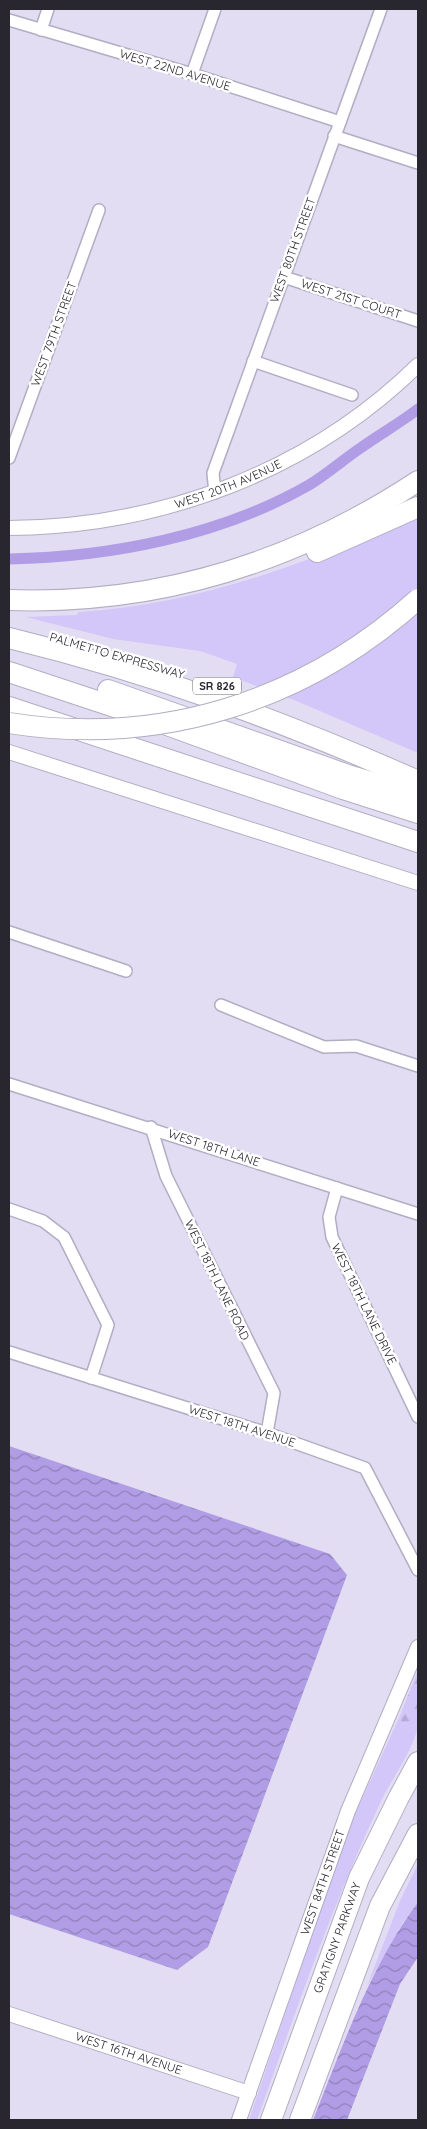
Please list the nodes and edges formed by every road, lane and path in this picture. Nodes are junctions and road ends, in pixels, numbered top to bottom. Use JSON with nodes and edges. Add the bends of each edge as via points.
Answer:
{"nodes":[{"id":1,"x":48,"y":9,"type":"edge"},
{"id":2,"x":215,"y":9,"type":"edge"},
{"id":3,"x":382,"y":9,"type":"edge"},
{"id":4,"x":9,"y":20,"type":"edge"},
{"id":5,"x":40,"y":30,"type":"junction"},
{"id":6,"x":192,"y":74,"type":"junction"},
{"id":7,"x":340,"y":122,"type":"junction"},
{"id":8,"x":334,"y":136,"type":"junction"},
{"id":9,"x":418,"y":163,"type":"edge"},
{"id":10,"x":99,"y":210,"type":"dead end"},
{"id":11,"x":284,"y":277,"type":"junction"},
{"id":12,"x":418,"y":321,"type":"edge"},
{"id":13,"x":253,"y":361,"type":"junction"},
{"id":14,"x":418,"y":365,"type":"edge"},
{"id":15,"x":352,"y":395,"type":"dead end"},
{"id":16,"x":9,"y":458,"type":"edge"},
{"id":17,"x":418,"y":481,"type":"edge"},
{"id":18,"x":215,"y":493,"type":"junction"},
{"id":19,"x":418,"y":508,"type":"edge"},
{"id":20,"x":9,"y":528,"type":"edge"},
{"id":21,"x":237,"y":569,"type":"junction"},
{"id":22,"x":418,"y":598,"type":"edge"},
{"id":23,"x":9,"y":600,"type":"edge"},
{"id":24,"x":9,"y":626,"type":"edge"},
{"id":25,"x":9,"y":638,"type":"edge"},
{"id":26,"x":9,"y":658,"type":"edge"},
{"id":27,"x":9,"y":672,"type":"edge"},
{"id":28,"x":9,"y":707,"type":"edge"},
{"id":29,"x":9,"y":723,"type":"edge"},
{"id":30,"x":9,"y":752,"type":"edge"},
{"id":31,"x":418,"y":768,"type":"edge"},
{"id":32,"x":418,"y":781,"type":"edge"},
{"id":33,"x":375,"y":792,"type":"junction"},
{"id":34,"x":418,"y":796,"type":"edge"},
{"id":35,"x":418,"y":813,"type":"edge"},
{"id":36,"x":418,"y":842,"type":"edge"},
{"id":37,"x":418,"y":883,"type":"edge"},
{"id":38,"x":9,"y":932,"type":"edge"},
{"id":39,"x":126,"y":971,"type":"dead end"},
{"id":40,"x":221,"y":1005,"type":"dead end"},
{"id":41,"x":418,"y":1066,"type":"edge"},
{"id":42,"x":9,"y":1084,"type":"edge"},
{"id":43,"x":151,"y":1127,"type":"junction"},
{"id":44,"x":337,"y":1188,"type":"junction"},
{"id":45,"x":9,"y":1210,"type":"edge"},
{"id":46,"x":418,"y":1214,"type":"edge"},
{"id":47,"x":9,"y":1352,"type":"edge"},
{"id":48,"x":91,"y":1378,"type":"junction"},
{"id":49,"x":418,"y":1417,"type":"edge"},
{"id":50,"x":266,"y":1433,"type":"junction"},
{"id":51,"x":418,"y":1570,"type":"edge"},
{"id":52,"x":418,"y":1647,"type":"edge"},
{"id":53,"x":418,"y":1762,"type":"edge"},
{"id":54,"x":418,"y":1834,"type":"edge"},
{"id":55,"x":9,"y":2014,"type":"edge"},
{"id":56,"x":249,"y":2093,"type":"junction"},
{"id":57,"x":239,"y":2120,"type":"edge"},
{"id":58,"x":271,"y":2120,"type":"edge"},
{"id":59,"x":300,"y":2120,"type":"edge"}],
"edges":[{"from":1,"to":5,"type":"street"},
{"from":2,"to":6,"type":"street"},
{"from":3,"to":7,"type":"street","name":"WEST 80TH STREET"},
{"from":4,"to":5,"type":"street","name":"WEST 22ND AVENUE"},
{"from":5,"to":6,"type":"street","name":"WEST 22ND AVENUE"},
{"from":6,"to":7,"type":"street","name":"WEST 22ND AVENUE"},
{"from":7,"to":8,"type":"street","name":"WEST 80TH STREET"},
{"from":8,"to":9,"type":"street"},
{"from":8,"to":11,"type":"street","name":"WEST 80TH STREET"},
{"from":10,"to":16,"type":"street","name":"WEST 79TH STREET"},
{"from":11,"to":12,"type":"street","name":"WEST 21ST COURT"},
{"from":11,"to":13,"type":"street","name":"WEST 80TH STREET"},
{"from":13,"to":15,"type":"street"},
{"from":13,"to":18,"type":"street","name":"WEST 80TH STREET","via":[[213,473]]},
{"from":14,"to":18,"type":"street","name":"WEST 20TH AVENUE","via":[[382,397],[318,443]]},
{"from":17,"to":21,"type":"highway","via":[[317,539]]},
{"from":18,"to":20,"type":"street","name":"WEST 20TH AVENUE","via":[[112,520],[70,526]]},
{"from":19,"to":21,"type":"highway","via":[[313,553]]},
{"from":21,"to":23,"type":"highway","via":[[172,586],[111,596]]},
{"from":22,"to":29,"type":"highway","bridge":true,"via":[[343,658],[285,688],[234,706],[138,727],[93,731],[45,729]]},
{"from":24,"to":31,"type":"highway","name":"PALMETTO EXPRESSWAY","number":"SR 826","via":[[121,655],[208,683],[304,719]]},
{"from":25,"to":32,"type":"highway","via":[[220,699]]},
{"from":26,"to":33,"type":"highway","via":[[149,704]]},
{"from":27,"to":33,"type":"highway"},
{"from":28,"to":36,"type":"highway"},
{"from":30,"to":37,"type":"street"},
{"from":33,"to":34,"type":"highway"},
{"from":33,"to":35,"type":"highway"},
{"from":38,"to":39,"type":"street"},
{"from":40,"to":41,"type":"street","via":[[324,1047],[356,1046]]},
{"from":42,"to":43,"type":"street","name":"WEST 18TH LANE"},
{"from":43,"to":44,"type":"street","name":"WEST 18TH LANE"},
{"from":43,"to":50,"type":"street","name":"WEST 18TH LANE ROAD","via":[[166,1176],[274,1393]]},
{"from":44,"to":46,"type":"street","name":"WEST 18TH LANE"},
{"from":44,"to":49,"type":"street","name":"WEST 18TH LANE DRIVE","via":[[329,1217],[332,1236]]},
{"from":45,"to":48,"type":"street","via":[[43,1220],[64,1237],[108,1325]]},
{"from":47,"to":48,"type":"street","name":"WEST 18TH AVENUE"},
{"from":48,"to":50,"type":"street","name":"WEST 18TH AVENUE"},
{"from":50,"to":51,"type":"street","name":"WEST 18TH AVENUE","via":[[365,1468]]},
{"from":52,"to":56,"type":"street","name":"WEST 84TH STREET","via":[[348,1811]]},
{"from":53,"to":58,"type":"highway","name":"GRATIGNY PARKWAY","via":[[359,1878]]},
{"from":54,"to":59,"type":"highway","via":[[380,1906]]},
{"from":55,"to":56,"type":"street","name":"WEST 16TH AVENUE"},
{"from":56,"to":57,"type":"street","name":"WEST 84TH STREET"}]}
